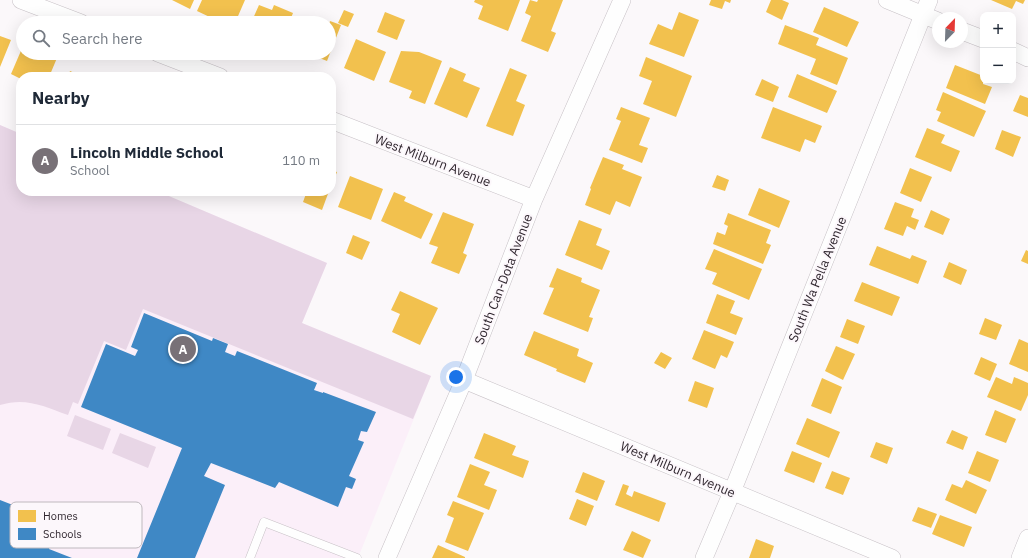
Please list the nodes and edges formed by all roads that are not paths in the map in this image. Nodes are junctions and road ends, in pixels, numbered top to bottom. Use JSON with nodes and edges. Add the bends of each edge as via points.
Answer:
{"nodes":[{"id":1,"x":22,"y":0,"type":"edge"},
{"id":2,"x":622,"y":0,"type":"edge"},
{"id":3,"x":887,"y":0,"type":"edge"},
{"id":4,"x":930,"y":12,"type":"edge"},
{"id":5,"x":63,"y":16,"type":"edge"},
{"id":6,"x":968,"y":33,"type":"edge"},
{"id":7,"x":980,"y":38,"type":"edge"},
{"id":8,"x":1016,"y":52,"type":"edge"},
{"id":9,"x":1028,"y":58,"type":"edge"},
{"id":10,"x":176,"y":60,"type":"edge"},
{"id":11,"x":207,"y":72,"type":"edge"},
{"id":12,"x":336,"y":122,"type":"edge"},
{"id":13,"x":534,"y":199,"type":"junction"},
{"id":14,"x":464,"y":380,"type":"junction"},
{"id":15,"x":732,"y":492,"type":"junction"},
{"id":16,"x":1028,"y":538,"type":"edge"},
{"id":17,"x":250,"y":558,"type":"edge"},
{"id":18,"x":357,"y":558,"type":"edge"},
{"id":19,"x":387,"y":558,"type":"edge"},
{"id":20,"x":704,"y":558,"type":"edge"},
{"id":21,"x":892,"y":558,"type":"edge"},
{"id":22,"x":1020,"y":558,"type":"edge"}],
"edges":[{"from":1,"to":5,"type":"street"},
{"from":2,"to":13,"type":"street","name":"South Can-Dota Avenue"},
{"from":3,"to":4,"type":"street"},
{"from":4,"to":15,"type":"street","name":"South Wa Pella Avenue"},
{"from":6,"to":7,"type":"street"},
{"from":8,"to":9,"type":"street"},
{"from":10,"to":11,"type":"street"},
{"from":12,"to":13,"type":"street","name":"West Milburn Avenue"},
{"from":13,"to":14,"type":"street","name":"South Can-Dota Avenue"},
{"from":14,"to":15,"type":"street","name":"West Milburn Avenue"},
{"from":14,"to":19,"type":"street","name":"South Can-Dota Avenue"},
{"from":15,"to":20,"type":"street","name":"South Wa Pella Avenue"},
{"from":15,"to":21,"type":"street","name":"West Milburn Avenue"},
{"from":16,"to":22,"type":"street"},
{"from":17,"to":18,"type":"lane","via":[[264,522]]}]}
